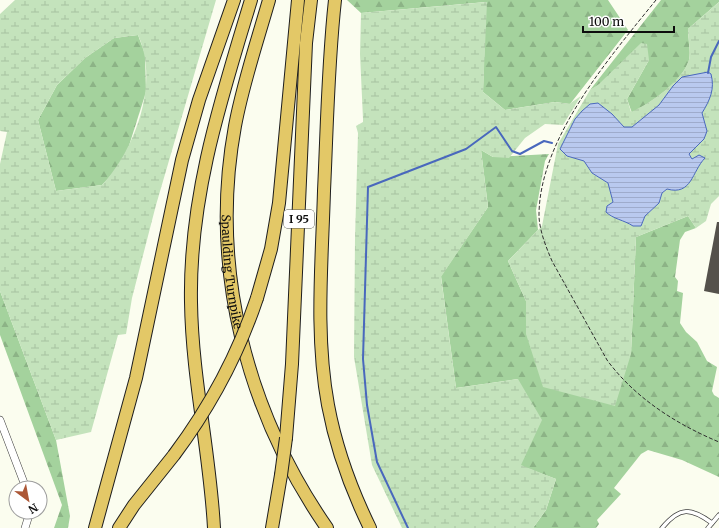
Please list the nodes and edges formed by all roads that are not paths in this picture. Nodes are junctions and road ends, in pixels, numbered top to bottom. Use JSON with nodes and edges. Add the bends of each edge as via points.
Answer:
{"nodes":[{"id":1,"x":234,"y":0,"type":"edge"},
{"id":2,"x":251,"y":0,"type":"edge"},
{"id":3,"x":269,"y":0,"type":"edge"},
{"id":4,"x":298,"y":0,"type":"edge"},
{"id":5,"x":311,"y":0,"type":"edge"},
{"id":6,"x":335,"y":0,"type":"edge"},
{"id":7,"x":0,"y":420,"type":"edge"},
{"id":8,"x":23,"y":480,"type":"edge"},
{"id":9,"x":719,"y":514,"type":"edge"},
{"id":10,"x":712,"y":523,"type":"junction"},
{"id":11,"x":95,"y":528,"type":"edge"},
{"id":12,"x":119,"y":528,"type":"edge"},
{"id":13,"x":214,"y":528,"type":"edge"},
{"id":14,"x":272,"y":528,"type":"edge"},
{"id":15,"x":327,"y":528,"type":"edge"},
{"id":16,"x":370,"y":528,"type":"edge"},
{"id":17,"x":662,"y":528,"type":"edge"},
{"id":18,"x":708,"y":528,"type":"edge"}],
"edges":[{"from":1,"to":11,"type":"highway","via":[[199,100],[182,160],[136,378]]},
{"from":2,"to":13,"type":"highway","via":[[209,145],[193,238],[191,302]]},
{"from":3,"to":15,"type":"highway","name":"Spaulding Turnpike","via":[[245,83],[232,149],[227,216],[231,282],[244,350],[264,412],[292,473]]},
{"from":4,"to":12,"type":"highway","bridge":true,"via":[[279,203],[271,249],[257,298],[242,339],[221,382],[174,455]]},
{"from":5,"to":14,"type":"highway","number":"I 95","bridge":true,"via":[[306,43],[292,364],[286,438]]},
{"from":6,"to":16,"type":"highway","via":[[326,156],[322,361],[328,405],[337,441],[353,491]]},
{"from":7,"to":8,"type":"street"},
{"from":9,"to":10,"type":"lane"},
{"from":10,"to":17,"type":"lane","via":[[688,511],[676,515]]},
{"from":10,"to":18,"type":"lane"}]}
